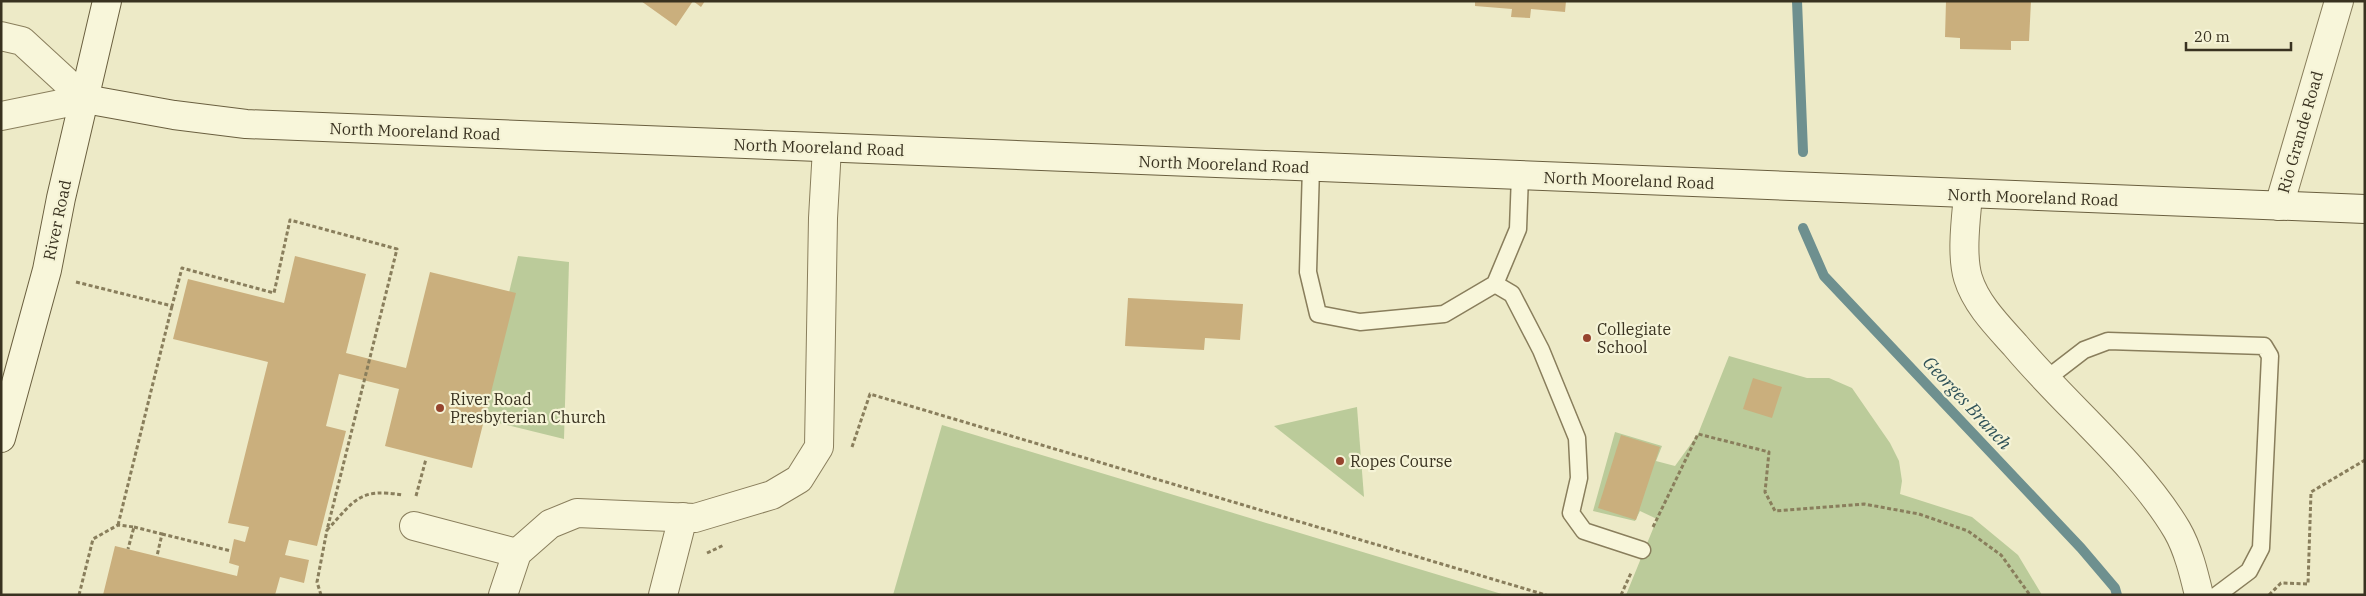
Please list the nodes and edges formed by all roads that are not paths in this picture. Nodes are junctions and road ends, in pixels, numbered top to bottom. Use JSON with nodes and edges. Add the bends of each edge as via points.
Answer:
{"nodes":[{"id":1,"x":108,"y":1,"type":"edge"},
{"id":2,"x":2338,"y":1,"type":"edge"},
{"id":3,"x":1,"y":36,"type":"edge"},
{"id":4,"x":85,"y":99,"type":"junction"},
{"id":5,"x":1,"y":116,"type":"edge"},
{"id":6,"x":827,"y":148,"type":"junction"},
{"id":7,"x":1311,"y":167,"type":"junction"},
{"id":8,"x":1520,"y":175,"type":"junction"},
{"id":9,"x":1968,"y":195,"type":"junction"},
{"id":10,"x":2279,"y":206,"type":"junction"},
{"id":11,"x":2365,"y":209,"type":"edge"},
{"id":12,"x":1495,"y":284,"type":"junction"},
{"id":13,"x":2045,"y":380,"type":"junction"},
{"id":14,"x":1,"y":438,"type":"edge"},
{"id":15,"x":683,"y":518,"type":"junction"},
{"id":16,"x":414,"y":526,"type":"dead end"},
{"id":17,"x":1642,"y":550,"type":"road end"},
{"id":18,"x":518,"y":553,"type":"junction"},
{"id":19,"x":503,"y":595,"type":"edge"},
{"id":20,"x":663,"y":595,"type":"edge"},
{"id":21,"x":2199,"y":595,"type":"edge"},
{"id":22,"x":2217,"y":595,"type":"edge"}],
"edges":[{"from":1,"to":4,"type":"street","name":"River Road"},
{"from":2,"to":10,"type":"street","name":"Rio Grande Road"},
{"from":3,"to":4,"type":"street","via":[[22,41]]},
{"from":4,"to":5,"type":"street"},
{"from":4,"to":6,"type":"street","name":"North Mooreland Road","via":[[246,124]]},
{"from":4,"to":14,"type":"street","name":"River Road","via":[[47,270]]},
{"from":6,"to":7,"type":"street","name":"North Mooreland Road"},
{"from":6,"to":15,"type":"street","via":[[819,447],[800,479],[772,495],[695,518]]},
{"from":7,"to":8,"type":"street","name":"North Mooreland Road"},
{"from":7,"to":12,"type":"lane","via":[[1308,272],[1318,314],[1360,322],[1444,314]]},
{"from":8,"to":9,"type":"street","name":"North Mooreland Road"},
{"from":8,"to":12,"type":"lane","via":[[1518,229]]},
{"from":9,"to":10,"type":"street","name":"North Mooreland Road"},
{"from":9,"to":13,"type":"street","via":[[1965,268],[1968,279],[1984,308]]},
{"from":10,"to":11,"type":"street","name":"North Mooreland Road"},
{"from":12,"to":17,"type":"lane","via":[[1512,294],[1542,350],[1577,438],[1579,478],[1572,513],[1584,531]]},
{"from":13,"to":21,"type":"street","via":[[2144,486],[2177,531]]},
{"from":13,"to":22,"type":"lane","via":[[2084,350],[2108,341],[2264,346],[2270,356],[2261,548],[2249,572]]},
{"from":15,"to":18,"type":"street","via":[[577,513],[550,524]]},
{"from":15,"to":20,"type":"street"},
{"from":16,"to":18,"type":"street"},
{"from":18,"to":19,"type":"street"}]}
